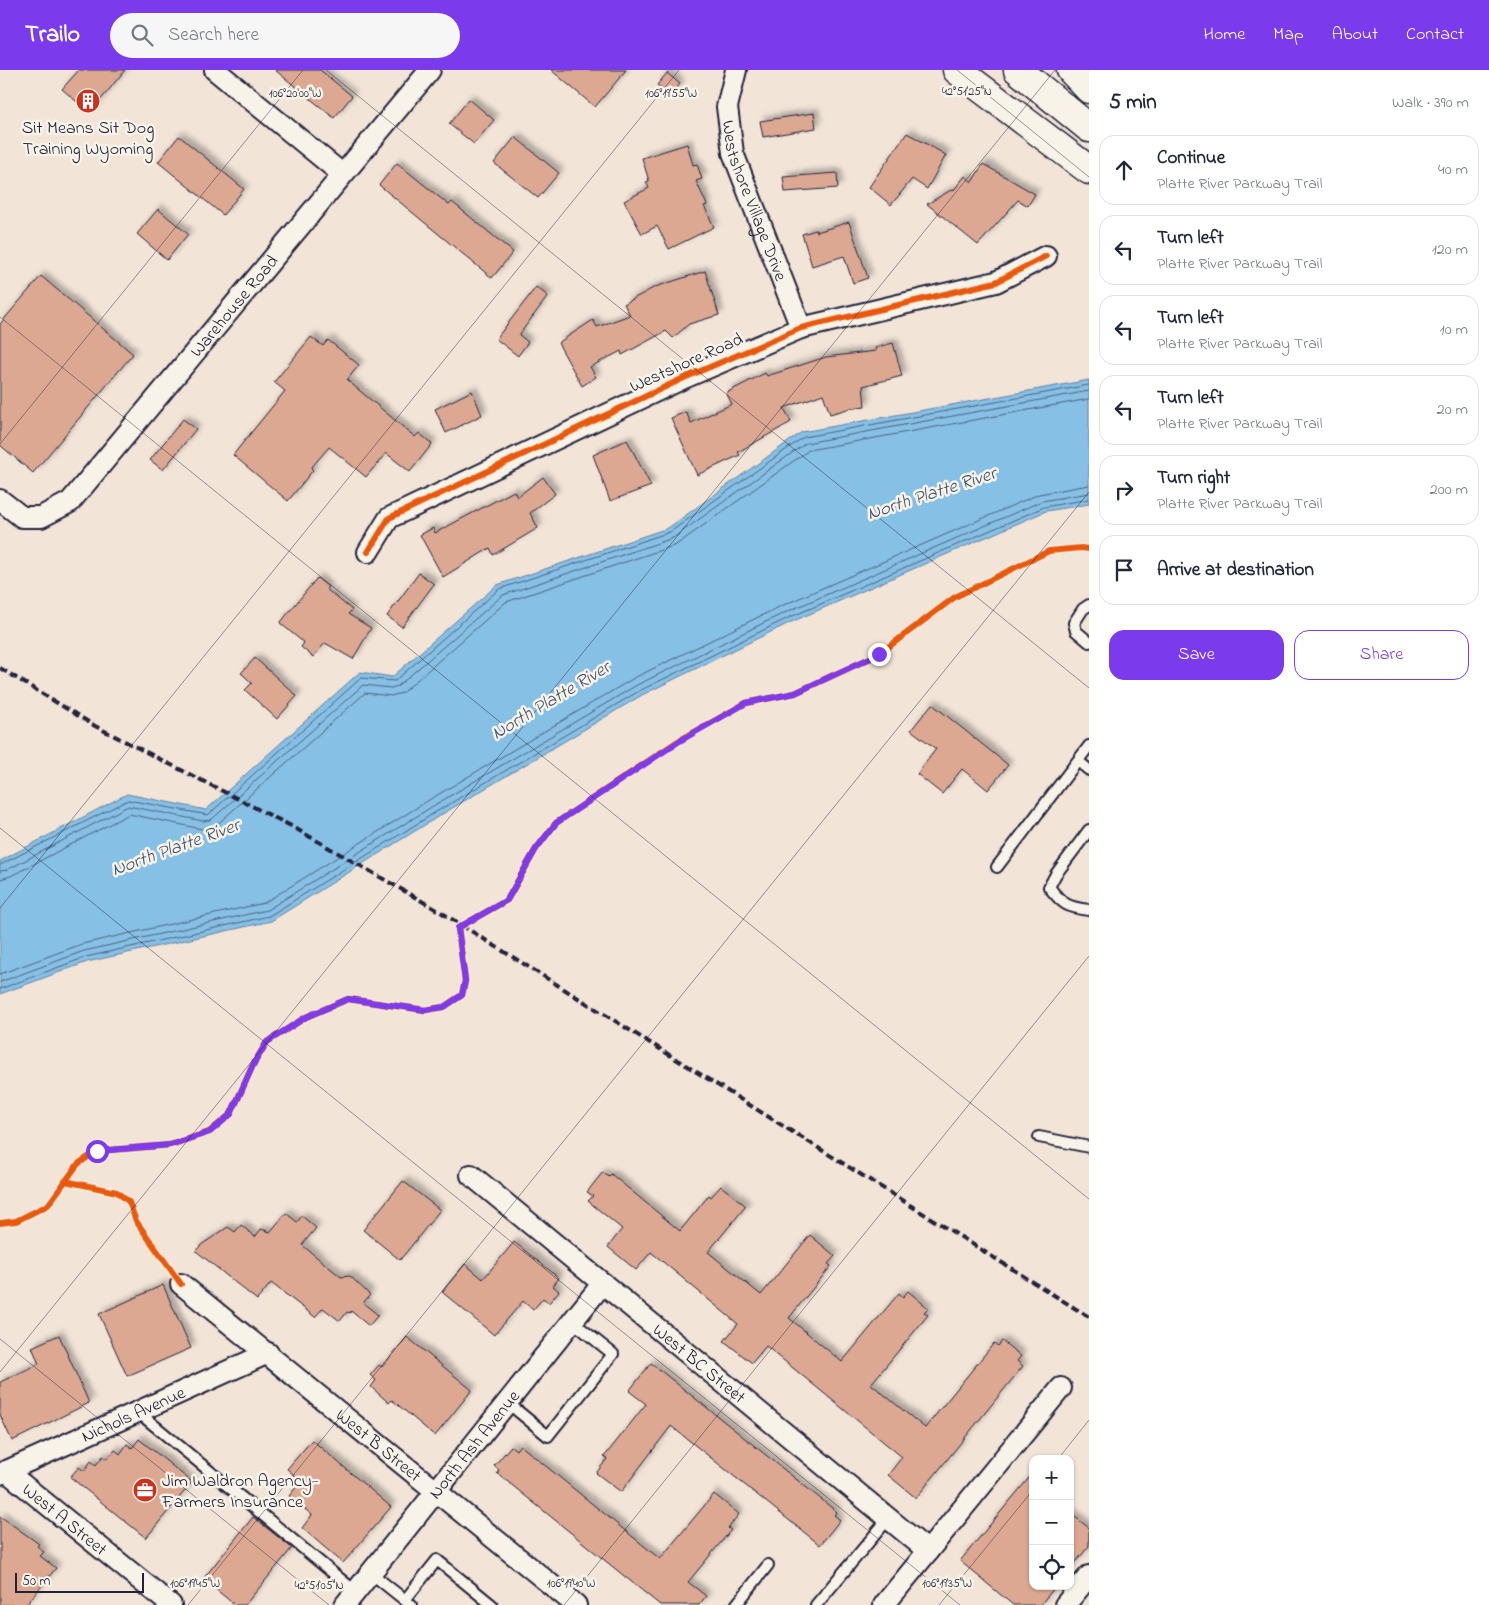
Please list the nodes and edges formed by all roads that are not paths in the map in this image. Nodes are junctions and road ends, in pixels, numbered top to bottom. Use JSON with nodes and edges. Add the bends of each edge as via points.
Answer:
{"nodes":[{"id":1,"x":215,"y":70,"type":"edge"},
{"id":2,"x":430,"y":70,"type":"edge"},
{"id":3,"x":736,"y":70,"type":"edge"},
{"id":4,"x":957,"y":70,"type":"edge"},
{"id":5,"x":979,"y":70,"type":"edge"},
{"id":6,"x":1018,"y":70,"type":"edge"},
{"id":7,"x":1071,"y":70,"type":"edge"},
{"id":8,"x":1089,"y":90,"type":"edge"},
{"id":9,"x":1089,"y":128,"type":"edge"},
{"id":10,"x":1082,"y":165,"type":"edge"},
{"id":11,"x":342,"y":174,"type":"junction"},
{"id":12,"x":1046,"y":256,"type":"dead end"},
{"id":13,"x":800,"y":328,"type":"junction"},
{"id":14,"x":0,"y":500,"type":"edge"},
{"id":15,"x":368,"y":552,"type":"dead end"},
{"id":16,"x":1089,"y":605,"type":"edge"},
{"id":17,"x":1089,"y":642,"type":"edge"},
{"id":18,"x":1089,"y":746,"type":"edge"},
{"id":19,"x":1078,"y":760,"type":"junction"},
{"id":20,"x":1089,"y":770,"type":"edge"},
{"id":21,"x":1089,"y":830,"type":"edge"},
{"id":22,"x":997,"y":867,"type":"dead end"},
{"id":23,"x":1089,"y":910,"type":"edge"},
{"id":24,"x":1039,"y":1137,"type":"dead end"},
{"id":25,"x":1087,"y":1144,"type":"edge"},
{"id":26,"x":471,"y":1175,"type":"dead end"},
{"id":27,"x":181,"y":1284,"type":"dead end"},
{"id":28,"x":603,"y":1284,"type":"junction"},
{"id":29,"x":573,"y":1322,"type":"junction"},
{"id":30,"x":268,"y":1353,"type":"junction"},
{"id":31,"x":1061,"y":1388,"type":"dead end"},
{"id":32,"x":508,"y":1403,"type":"junction"},
{"id":33,"x":138,"y":1412,"type":"junction"},
{"id":34,"x":3,"y":1473,"type":"edge"},
{"id":35,"x":437,"y":1492,"type":"junction"},
{"id":36,"x":888,"y":1518,"type":"junction"},
{"id":37,"x":928,"y":1551,"type":"junction"},
{"id":38,"x":768,"y":1565,"type":"dead end"},
{"id":39,"x":371,"y":1573,"type":"junction"},
{"id":40,"x":1089,"y":1576,"type":"edge"},
{"id":41,"x":350,"y":1598,"type":"edge"},
{"id":42,"x":408,"y":1603,"type":"edge"},
{"id":43,"x":171,"y":1605,"type":"edge"},
{"id":44,"x":492,"y":1605,"type":"edge"},
{"id":45,"x":576,"y":1605,"type":"edge"},
{"id":46,"x":736,"y":1605,"type":"edge"},
{"id":47,"x":816,"y":1605,"type":"edge"},
{"id":48,"x":884,"y":1605,"type":"edge"},
{"id":49,"x":1065,"y":1605,"type":"edge"}],
"edges":[{"from":1,"to":11,"type":"street"},
{"from":2,"to":11,"type":"street","name":"Warehouse Road"},
{"from":3,"to":13,"type":"street","name":"Westshore Village Drive","via":[[727,107],[734,153]]},
{"from":4,"to":10,"type":"highway"},
{"from":5,"to":10,"type":"highway"},
{"from":6,"to":9,"type":"highway"},
{"from":7,"to":8,"type":"highway"},
{"from":11,"to":14,"type":"street","name":"Warehouse Road","via":[[70,502],[41,517],[22,517]]},
{"from":12,"to":13,"type":"street","name":"Westshore Road","via":[[996,282]]},
{"from":13,"to":15,"type":"street","name":"Westshore Road","via":[[684,378],[389,518]]},
{"from":16,"to":17,"type":"lane","via":[[1074,623],[1076,631]]},
{"from":18,"to":19,"type":"lane"},
{"from":19,"to":20,"type":"lane"},
{"from":19,"to":22,"type":"lane"},
{"from":21,"to":23,"type":"lane","via":[[1049,887],[1069,908]]},
{"from":24,"to":25,"type":"lane"},
{"from":26,"to":28,"type":"street","name":"West BC Street"},
{"from":27,"to":30,"type":"street","name":"West B Street"},
{"from":28,"to":29,"type":"street","name":"North Ash Avenue"},
{"from":28,"to":36,"type":"street","name":"West BC Street"},
{"from":29,"to":32,"type":"street","name":"North Ash Avenue"},
{"from":29,"to":32,"type":"lane","via":[[613,1354],[548,1436]]},
{"from":30,"to":33,"type":"street","name":"Nichols Avenue"},
{"from":30,"to":35,"type":"street","name":"West B Street"},
{"from":31,"to":37,"type":"street"},
{"from":32,"to":35,"type":"street","name":"North Ash Avenue"},
{"from":33,"to":34,"type":"street","name":"Nichols Avenue"},
{"from":33,"to":41,"type":"lane"},
{"from":34,"to":43,"type":"street","name":"West A Street"},
{"from":35,"to":39,"type":"street","name":"North Ash Avenue"},
{"from":35,"to":45,"type":"street","name":"West B Street"},
{"from":36,"to":37,"type":"street","name":"West BC Street"},
{"from":36,"to":47,"type":"lane"},
{"from":37,"to":48,"type":"street"},
{"from":38,"to":46,"type":"lane"},
{"from":39,"to":41,"type":"street","name":"North Ash Avenue"},
{"from":39,"to":42,"type":"lane"},
{"from":40,"to":49,"type":"street"},
{"from":42,"to":44,"type":"lane","via":[[437,1560]]}]}
